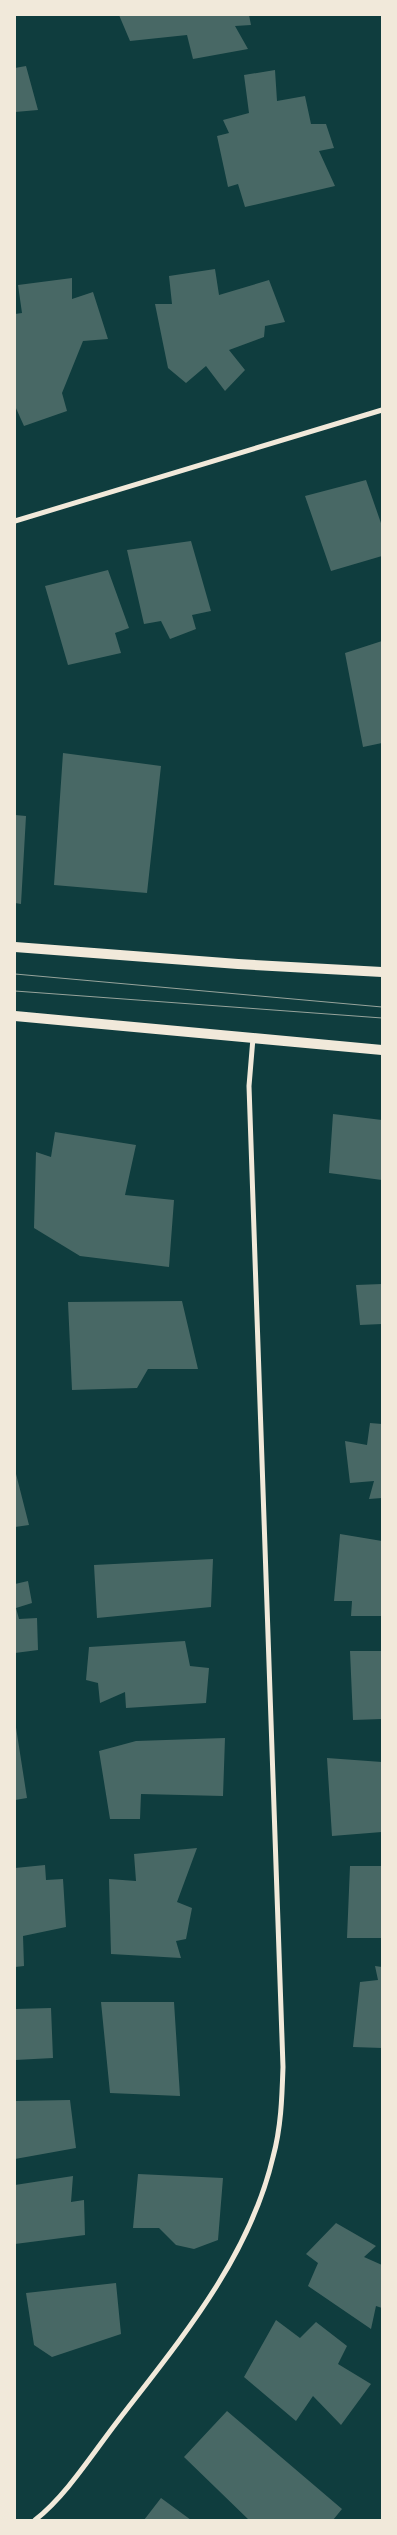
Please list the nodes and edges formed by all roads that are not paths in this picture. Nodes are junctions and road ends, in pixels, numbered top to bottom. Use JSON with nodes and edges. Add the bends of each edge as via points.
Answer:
{"nodes":[{"id":1,"x":382,"y":410,"type":"edge"},
{"id":2,"x":15,"y":521,"type":"edge"},
{"id":3,"x":15,"y":946,"type":"edge"},
{"id":4,"x":382,"y":972,"type":"edge"},
{"id":5,"x":15,"y":1016,"type":"edge"},
{"id":6,"x":253,"y":1037,"type":"junction"},
{"id":7,"x":382,"y":1050,"type":"edge"},
{"id":8,"x":35,"y":2520,"type":"edge"}],
"edges":[{"from":1,"to":2,"type":"street"},
{"from":3,"to":4,"type":"main road"},
{"from":5,"to":6,"type":"main road"},
{"from":6,"to":7,"type":"main road"},
{"from":6,"to":8,"type":"street","via":[[249,1086],[283,2067],[281,2117],[264,2190],[249,2230],[224,2274],[182,2337],[74,2478]]}]}
